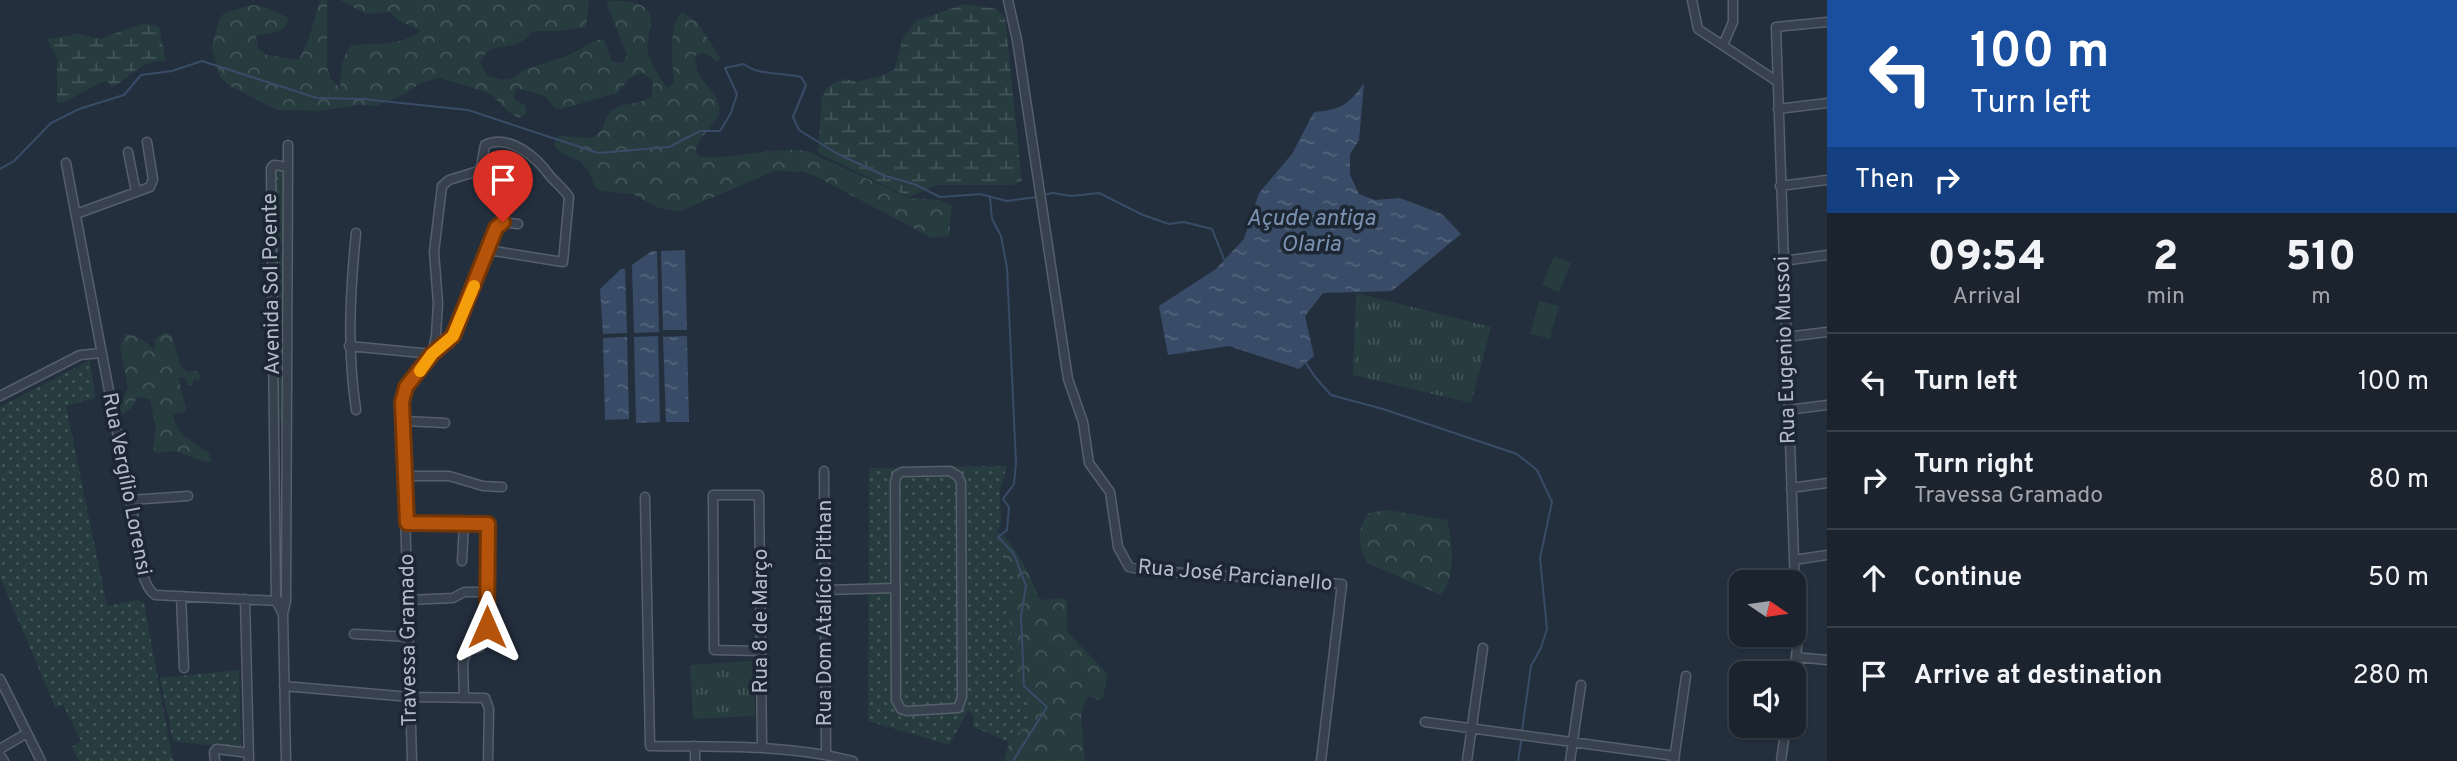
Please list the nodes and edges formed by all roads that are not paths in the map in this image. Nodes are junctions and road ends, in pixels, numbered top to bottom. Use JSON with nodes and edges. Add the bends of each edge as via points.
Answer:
{"nodes":[{"id":1,"x":1008,"y":0,"type":"edge"},
{"id":2,"x":1692,"y":0,"type":"edge"},
{"id":3,"x":1733,"y":0,"type":"edge"},
{"id":4,"x":1827,"y":22,"type":"edge"},
{"id":5,"x":1723,"y":46,"type":"junction"},
{"id":6,"x":1777,"y":82,"type":"junction"},
{"id":7,"x":1827,"y":103,"type":"edge"},
{"id":8,"x":1778,"y":108,"type":"junction"},
{"id":9,"x":147,"y":142,"type":"dead end"},
{"id":10,"x":288,"y":145,"type":"dead end"},
{"id":11,"x":128,"y":152,"type":"dead end"},
{"id":12,"x":66,"y":163,"type":"dead end"},
{"id":13,"x":288,"y":167,"type":"junction"},
{"id":14,"x":1827,"y":180,"type":"edge"},
{"id":15,"x":1780,"y":186,"type":"junction"},
{"id":16,"x":136,"y":192,"type":"junction"},
{"id":17,"x":76,"y":214,"type":"junction"},
{"id":18,"x":518,"y":224,"type":"dead end"},
{"id":19,"x":356,"y":233,"type":"dead end"},
{"id":20,"x":488,"y":250,"type":"junction"},
{"id":21,"x":288,"y":251,"type":"junction"},
{"id":22,"x":272,"y":252,"type":"junction"},
{"id":23,"x":1827,"y":255,"type":"edge"},
{"id":24,"x":1783,"y":261,"type":"junction"},
{"id":25,"x":1827,"y":332,"type":"edge"},
{"id":26,"x":1786,"y":337,"type":"junction"},
{"id":27,"x":349,"y":346,"type":"junction"},
{"id":28,"x":102,"y":354,"type":"junction"},
{"id":29,"x":432,"y":354,"type":"junction"},
{"id":30,"x":0,"y":396,"type":"edge"},
{"id":31,"x":1827,"y":405,"type":"edge"},
{"id":32,"x":356,"y":410,"type":"dead end"},
{"id":33,"x":1788,"y":410,"type":"junction"},
{"id":34,"x":404,"y":421,"type":"junction"},
{"id":35,"x":445,"y":424,"type":"dead end"},
{"id":36,"x":274,"y":429,"type":"junction"},
{"id":37,"x":287,"y":430,"type":"junction"},
{"id":38,"x":824,"y":471,"type":"dead end"},
{"id":39,"x":405,"y":476,"type":"junction"},
{"id":40,"x":1827,"y":482,"type":"edge"},
{"id":41,"x":502,"y":487,"type":"dead end"},
{"id":42,"x":1791,"y":488,"type":"junction"},
{"id":43,"x":188,"y":496,"type":"dead end"},
{"id":44,"x":645,"y":497,"type":"dead end"},
{"id":45,"x":130,"y":500,"type":"junction"},
{"id":46,"x":407,"y":523,"type":"junction"},
{"id":47,"x":464,"y":523,"type":"junction"},
{"id":48,"x":1827,"y":555,"type":"edge"},
{"id":49,"x":1794,"y":560,"type":"junction"},
{"id":50,"x":462,"y":561,"type":"dead end"},
{"id":51,"x":895,"y":588,"type":"junction"},
{"id":52,"x":825,"y":590,"type":"junction"},
{"id":53,"x":487,"y":592,"type":"junction"},
{"id":54,"x":181,"y":596,"type":"junction"},
{"id":55,"x":245,"y":599,"type":"junction"},
{"id":56,"x":408,"y":600,"type":"junction"},
{"id":57,"x":281,"y":601,"type":"junction"},
{"id":58,"x":354,"y":634,"type":"dead end"},
{"id":59,"x":409,"y":637,"type":"junction"},
{"id":60,"x":1483,"y":648,"type":"dead end"},
{"id":61,"x":761,"y":651,"type":"junction"},
{"id":62,"x":1796,"y":657,"type":"junction"},
{"id":63,"x":1827,"y":660,"type":"edge"},
{"id":64,"x":1796,"y":661,"type":"edge"},
{"id":65,"x":184,"y":668,"type":"dead end"},
{"id":66,"x":1686,"y":676,"type":"dead end"},
{"id":67,"x":0,"y":679,"type":"edge"},
{"id":68,"x":1581,"y":685,"type":"dead end"},
{"id":69,"x":284,"y":686,"type":"junction"},
{"id":70,"x":410,"y":697,"type":"junction"},
{"id":71,"x":464,"y":698,"type":"junction"},
{"id":72,"x":1425,"y":722,"type":"dead end"},
{"id":73,"x":1471,"y":729,"type":"junction"},
{"id":74,"x":27,"y":733,"type":"junction"},
{"id":75,"x":1784,"y":738,"type":"edge"},
{"id":76,"x":1573,"y":743,"type":"junction"},
{"id":77,"x":695,"y":746,"type":"junction"},
{"id":78,"x":762,"y":747,"type":"junction"},
{"id":79,"x":0,"y":748,"type":"edge"},
{"id":80,"x":826,"y":754,"type":"junction"},
{"id":81,"x":0,"y":755,"type":"edge"},
{"id":82,"x":249,"y":757,"type":"edge"},
{"id":83,"x":1674,"y":759,"type":"edge"},
{"id":84,"x":4,"y":761,"type":"edge"},
{"id":85,"x":41,"y":761,"type":"edge"},
{"id":86,"x":215,"y":761,"type":"edge"},
{"id":87,"x":286,"y":761,"type":"edge"},
{"id":88,"x":412,"y":761,"type":"edge"},
{"id":89,"x":488,"y":761,"type":"edge"},
{"id":90,"x":695,"y":761,"type":"edge"},
{"id":91,"x":853,"y":761,"type":"edge"},
{"id":92,"x":1321,"y":761,"type":"edge"},
{"id":93,"x":1467,"y":761,"type":"edge"},
{"id":94,"x":1570,"y":761,"type":"edge"},
{"id":95,"x":1781,"y":761,"type":"edge"}],
"edges":[{"from":1,"to":92,"type":"street","name":"Rua José Parcianello","via":[[1068,379],[1083,422],[1089,463],[1110,492],[1118,547],[1129,567],[1342,584]]},
{"from":2,"to":5,"type":"street","via":[[1698,29]]},
{"from":3,"to":5,"type":"street","via":[[1733,22]]},
{"from":4,"to":6,"type":"street","name":"Rua Eugenio Mussoi","via":[[1776,27]]},
{"from":5,"to":6,"type":"street"},
{"from":6,"to":8,"type":"street","name":"Rua Eugenio Mussoi"},
{"from":7,"to":8,"type":"street"},
{"from":8,"to":15,"type":"street","name":"Rua Eugenio Mussoi"},
{"from":9,"to":16,"type":"street","via":[[153,183]]},
{"from":10,"to":13,"type":"street"},
{"from":11,"to":16,"type":"street"},
{"from":12,"to":17,"type":"street","name":"Rua Vergílio Lorensi"},
{"from":13,"to":21,"type":"street","name":"Avenida Sol Poente"},
{"from":13,"to":22,"type":"street","name":"Avenida Sol Poente","via":[[271,168]]},
{"from":14,"to":15,"type":"street"},
{"from":15,"to":24,"type":"street","name":"Rua Eugenio Mussoi"},
{"from":16,"to":17,"type":"street"},
{"from":17,"to":28,"type":"street","name":"Rua Vergílio Lorensi"},
{"from":18,"to":20,"type":"street","name":"Travessa Gramado","via":[[499,224]]},
{"from":19,"to":27,"type":"street"},
{"from":20,"to":29,"type":"street","name":"Travessa Gramado","via":[[453,336]]},
{"from":20,"to":29,"type":"street","via":[[563,262],[569,197],[543,164],[510,144],[485,145],[478,171],[442,186],[434,252],[438,303]]},
{"from":21,"to":22,"type":"street"},
{"from":21,"to":37,"type":"street","name":"Avenida Sol Poente"},
{"from":22,"to":36,"type":"street","name":"Avenida Sol Poente"},
{"from":23,"to":24,"type":"street"},
{"from":24,"to":26,"type":"street","name":"Rua Eugenio Mussoi"},
{"from":25,"to":26,"type":"street"},
{"from":26,"to":33,"type":"street","name":"Rua Eugenio Mussoi"},
{"from":27,"to":29,"type":"street"},
{"from":27,"to":32,"type":"street"},
{"from":28,"to":30,"type":"street","via":[[80,355]]},
{"from":28,"to":45,"type":"street","name":"Rua Vergílio Lorensi"},
{"from":29,"to":34,"type":"street","name":"Travessa Gramado","via":[[406,387]]},
{"from":31,"to":33,"type":"street"},
{"from":33,"to":42,"type":"street","name":"Rua Eugenio Mussoi"},
{"from":34,"to":35,"type":"street"},
{"from":34,"to":39,"type":"street","name":"Travessa Gramado"},
{"from":36,"to":37,"type":"street"},
{"from":36,"to":57,"type":"street","name":"Avenida Sol Poente"},
{"from":37,"to":57,"type":"street","name":"Avenida Sol Poente"},
{"from":38,"to":52,"type":"street","name":"Rua Dom Atalício Pithan"},
{"from":39,"to":41,"type":"street","via":[[449,476]]},
{"from":39,"to":46,"type":"street","name":"Travessa Gramado"},
{"from":40,"to":42,"type":"street"},
{"from":42,"to":49,"type":"street","name":"Rua Eugenio Mussoi"},
{"from":43,"to":45,"type":"street"},
{"from":44,"to":77,"type":"street","via":[[650,746]]},
{"from":45,"to":54,"type":"street","name":"Rua Vergílio Lorensi","via":[[148,589],[155,595]]},
{"from":46,"to":47,"type":"street"},
{"from":46,"to":56,"type":"street","name":"Travessa Gramado"},
{"from":47,"to":50,"type":"street"},
{"from":47,"to":53,"type":"street","via":[[488,524]]},
{"from":48,"to":49,"type":"street"},
{"from":49,"to":62,"type":"street","name":"Rua Eugenio Mussoi"},
{"from":51,"to":51,"type":"street","via":[[896,700],[907,711],[958,708],[962,697],[961,483],[950,471],[897,475]]},
{"from":51,"to":52,"type":"street"},
{"from":52,"to":80,"type":"street","name":"Rua Dom Atalício Pithan"},
{"from":53,"to":56,"type":"street"},
{"from":53,"to":71,"type":"street","via":[[485,640],[467,651],[463,663]]},
{"from":54,"to":55,"type":"street","name":"Rua Vergílio Lorensi"},
{"from":54,"to":65,"type":"street"},
{"from":55,"to":57,"type":"street","name":"Rua Vergílio Lorensi"},
{"from":55,"to":82,"type":"street"},
{"from":56,"to":59,"type":"street","name":"Travessa Gramado"},
{"from":57,"to":69,"type":"street"},
{"from":58,"to":59,"type":"street"},
{"from":59,"to":70,"type":"street","name":"Travessa Gramado"},
{"from":60,"to":73,"type":"street"},
{"from":61,"to":61,"type":"street","name":"Rua 8 de Março","via":[[760,495],[713,495],[714,650]]},
{"from":61,"to":78,"type":"street","name":"Rua 8 de Março"},
{"from":62,"to":63,"type":"street"},
{"from":62,"to":64,"type":"street","name":"Rua Eugenio Mussoi"},
{"from":66,"to":83,"type":"street"},
{"from":67,"to":74,"type":"street"},
{"from":68,"to":76,"type":"street"},
{"from":69,"to":70,"type":"street"},
{"from":69,"to":87,"type":"street"},
{"from":70,"to":71,"type":"street"},
{"from":70,"to":88,"type":"street","name":"Travessa Gramado"},
{"from":71,"to":89,"type":"street","via":[[485,698]]},
{"from":72,"to":73,"type":"street"},
{"from":73,"to":76,"type":"street"},
{"from":73,"to":93,"type":"street"},
{"from":74,"to":79,"type":"street"},
{"from":74,"to":85,"type":"street"},
{"from":75,"to":95,"type":"street"},
{"from":76,"to":83,"type":"street"},
{"from":76,"to":94,"type":"street"},
{"from":77,"to":78,"type":"street"},
{"from":77,"to":90,"type":"street"},
{"from":78,"to":80,"type":"street"},
{"from":80,"to":91,"type":"street"},
{"from":81,"to":84,"type":"street"},
{"from":82,"to":86,"type":"street","via":[[217,750]]}]}
